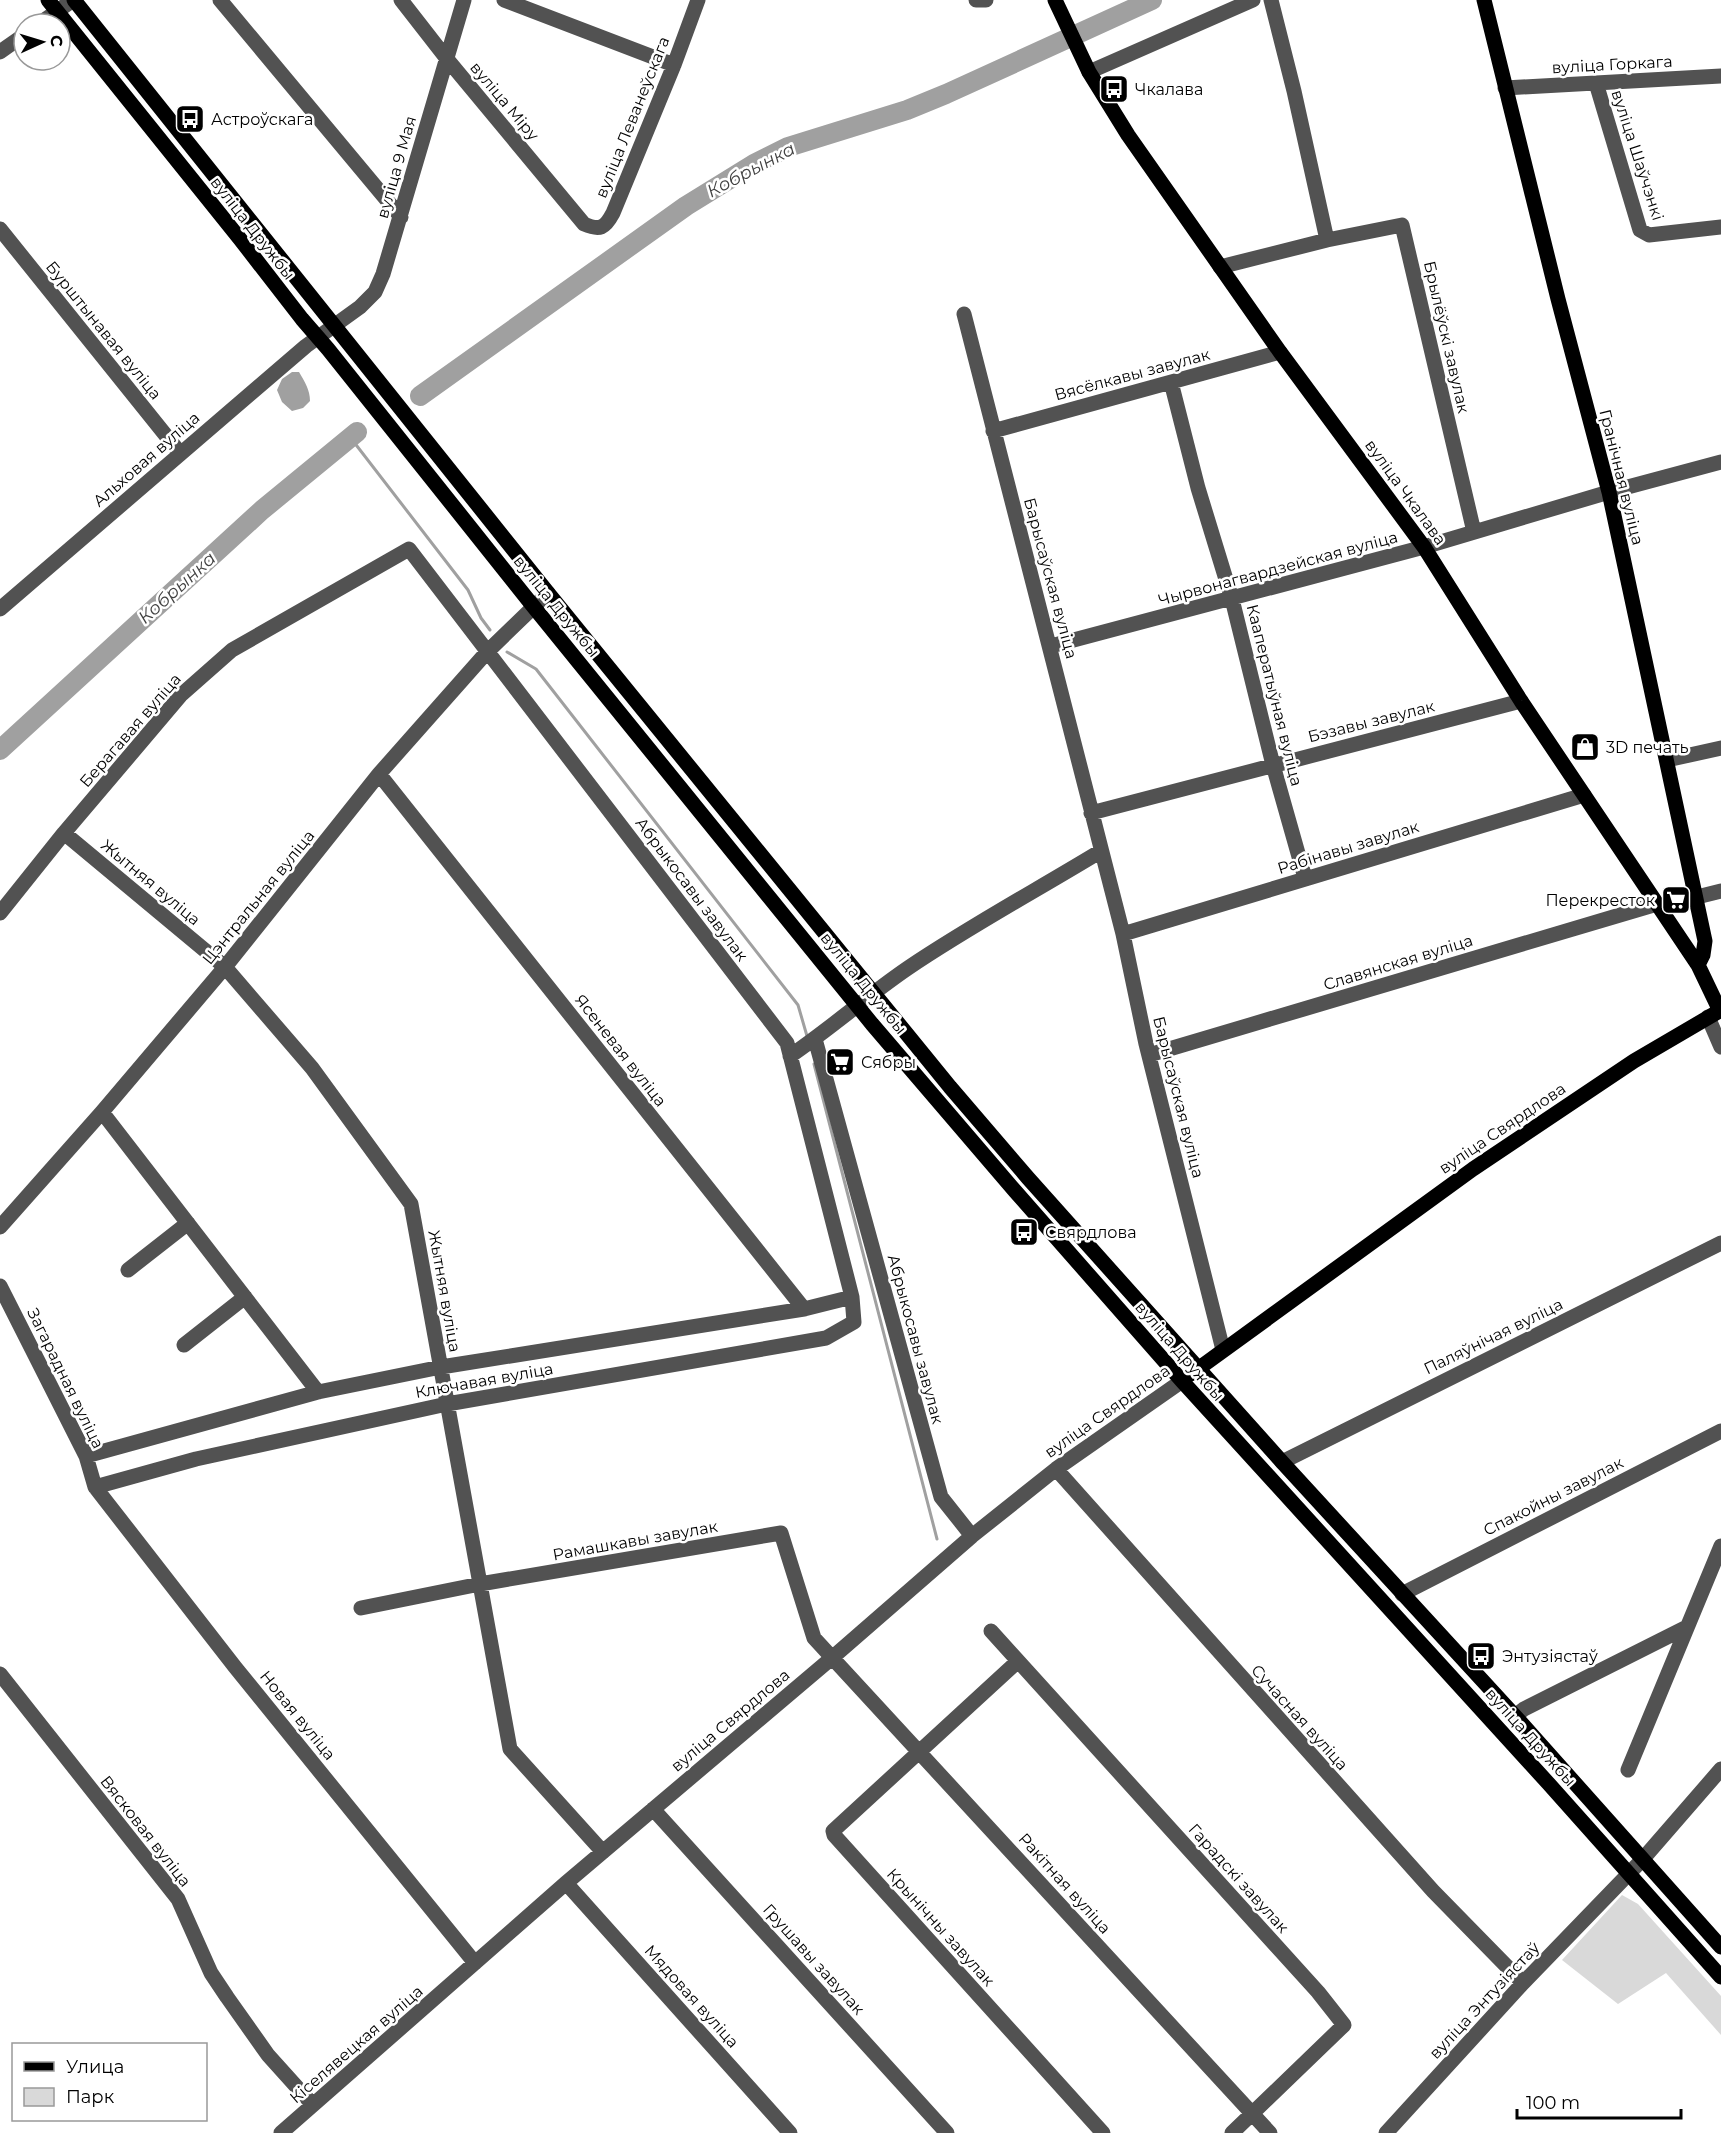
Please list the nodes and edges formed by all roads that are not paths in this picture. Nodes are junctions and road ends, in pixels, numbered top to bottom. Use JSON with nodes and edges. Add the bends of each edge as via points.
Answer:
{"nodes":[{"id":1,"x":73,"y":0,"type":"edge"},
{"id":2,"x":220,"y":0,"type":"edge"},
{"id":3,"x":401,"y":0,"type":"edge"},
{"id":4,"x":465,"y":0,"type":"edge"},
{"id":5,"x":504,"y":0,"type":"edge"},
{"id":6,"x":698,"y":0,"type":"edge"},
{"id":7,"x":976,"y":0,"type":"edge"},
{"id":8,"x":986,"y":0,"type":"edge"},
{"id":9,"x":1055,"y":0,"type":"edge"},
{"id":10,"x":1253,"y":0,"type":"edge"},
{"id":11,"x":1271,"y":0,"type":"edge"},
{"id":12,"x":1484,"y":0,"type":"edge"},
{"id":13,"x":56,"y":4,"type":"edge"},
{"id":14,"x":447,"y":59,"type":"junction"},
{"id":15,"x":674,"y":65,"type":"junction"},
{"id":16,"x":1089,"y":72,"type":"junction"},
{"id":17,"x":1721,"y":76,"type":"edge"},
{"id":18,"x":1596,"y":83,"type":"junction"},
{"id":19,"x":1505,"y":88,"type":"junction"},
{"id":20,"x":150,"y":96,"type":"junction"},
{"id":21,"x":400,"y":217,"type":"junction"},
{"id":22,"x":584,"y":224,"type":"joint"},
{"id":23,"x":1721,"y":227,"type":"edge"},
{"id":24,"x":0,"y":229,"type":"edge"},
{"id":25,"x":240,"y":239,"type":"junction"},
{"id":26,"x":1327,"y":240,"type":"junction"},
{"id":27,"x":1220,"y":267,"type":"junction"},
{"id":28,"x":964,"y":314,"type":"dead end"},
{"id":29,"x":333,"y":325,"type":"junction"},
{"id":30,"x":317,"y":338,"type":"junction"},
{"id":31,"x":1280,"y":352,"type":"junction"},
{"id":32,"x":1171,"y":382,"type":"junction"},
{"id":33,"x":402,"y":411,"type":"junction"},
{"id":34,"x":993,"y":431,"type":"junction"},
{"id":35,"x":180,"y":453,"type":"junction"},
{"id":36,"x":1721,"y":462,"type":"edge"},
{"id":37,"x":1609,"y":492,"type":"junction"},
{"id":38,"x":1474,"y":532,"type":"junction"},
{"id":39,"x":1424,"y":547,"type":"junction"},
{"id":40,"x":409,"y":549,"type":"joint"},
{"id":41,"x":548,"y":593,"type":"junction"},
{"id":42,"x":1232,"y":599,"type":"junction"},
{"id":43,"x":534,"y":606,"type":"junction"},
{"id":44,"x":0,"y":609,"type":"edge"},
{"id":45,"x":1051,"y":646,"type":"junction"},
{"id":46,"x":487,"y":652,"type":"junction"},
{"id":47,"x":619,"y":681,"type":"junction"},
{"id":48,"x":1521,"y":701,"type":"junction"},
{"id":49,"x":1721,"y":748,"type":"edge"},
{"id":50,"x":1667,"y":760,"type":"junction"},
{"id":51,"x":1273,"y":765,"type":"junction"},
{"id":52,"x":379,"y":774,"type":"junction"},
{"id":53,"x":1584,"y":795,"type":"junction"},
{"id":54,"x":1091,"y":813,"type":"junction"},
{"id":55,"x":64,"y":833,"type":"junction"},
{"id":56,"x":1101,"y":851,"type":"junction"},
{"id":57,"x":1305,"y":878,"type":"junction"},
{"id":58,"x":1721,"y":891,"type":"edge"},
{"id":59,"x":1697,"y":897,"type":"junction"},
{"id":60,"x":1658,"y":904,"type":"junction"},
{"id":61,"x":0,"y":913,"type":"edge"},
{"id":62,"x":784,"y":913,"type":"junction"},
{"id":63,"x":1123,"y":934,"type":"junction"},
{"id":64,"x":1698,"y":965,"type":"junction"},
{"id":65,"x":225,"y":967,"type":"junction"},
{"id":66,"x":873,"y":994,"type":"junction"},
{"id":67,"x":858,"y":1005,"type":"junction"},
{"id":68,"x":1716,"y":1013,"type":"edge"},
{"id":69,"x":815,"y":1039,"type":"junction"},
{"id":70,"x":1721,"y":1047,"type":"edge"},
{"id":71,"x":1149,"y":1055,"type":"junction"},
{"id":72,"x":790,"y":1056,"type":"junction"},
{"id":73,"x":950,"y":1087,"type":"junction"},
{"id":74,"x":102,"y":1112,"type":"junction"},
{"id":75,"x":188,"y":1224,"type":"junction"},
{"id":76,"x":0,"y":1227,"type":"edge"},
{"id":77,"x":1721,"y":1243,"type":"edge"},
{"id":78,"x":128,"y":1270,"type":"dead end"},
{"id":79,"x":0,"y":1286,"type":"edge"},
{"id":80,"x":1106,"y":1293,"type":"junction"},
{"id":81,"x":245,"y":1297,"type":"junction"},
{"id":82,"x":852,"y":1297,"type":"junction"},
{"id":83,"x":804,"y":1309,"type":"junction"},
{"id":84,"x":184,"y":1345,"type":"dead end"},
{"id":85,"x":1223,"y":1350,"type":"junction"},
{"id":86,"x":441,"y":1367,"type":"junction"},
{"id":87,"x":1200,"y":1368,"type":"junction"},
{"id":88,"x":1182,"y":1381,"type":"junction"},
{"id":89,"x":318,"y":1392,"type":"junction"},
{"id":90,"x":447,"y":1404,"type":"junction"},
{"id":91,"x":1721,"y":1431,"type":"edge"},
{"id":92,"x":86,"y":1456,"type":"junction"},
{"id":93,"x":1282,"y":1462,"type":"junction"},
{"id":94,"x":1056,"y":1469,"type":"junction"},
{"id":95,"x":95,"y":1487,"type":"junction"},
{"id":96,"x":972,"y":1536,"type":"junction"},
{"id":97,"x":1721,"y":1549,"type":"edge"},
{"id":98,"x":480,"y":1584,"type":"junction"},
{"id":99,"x":1402,"y":1594,"type":"junction"},
{"id":100,"x":361,"y":1608,"type":"dead end"},
{"id":101,"x":1687,"y":1627,"type":"junction"},
{"id":102,"x":991,"y":1631,"type":"dead end"},
{"id":103,"x":833,"y":1657,"type":"junction"},
{"id":104,"x":1018,"y":1661,"type":"junction"},
{"id":105,"x":0,"y":1674,"type":"edge"},
{"id":106,"x":1515,"y":1716,"type":"junction"},
{"id":107,"x":920,"y":1751,"type":"junction"},
{"id":108,"x":1721,"y":1769,"type":"edge"},
{"id":109,"x":1628,"y":1770,"type":"dead end"},
{"id":110,"x":653,"y":1809,"type":"junction"},
{"id":111,"x":603,"y":1852,"type":"junction"},
{"id":112,"x":1642,"y":1860,"type":"junction"},
{"id":113,"x":1628,"y":1874,"type":"junction"},
{"id":114,"x":566,"y":1883,"type":"junction"},
{"id":115,"x":1721,"y":1947,"type":"edge"},
{"id":116,"x":475,"y":1963,"type":"junction"},
{"id":117,"x":1721,"y":1977,"type":"edge"},
{"id":118,"x":1523,"y":1983,"type":"junction"},
{"id":119,"x":313,"y":2105,"type":"junction"},
{"id":120,"x":1252,"y":2114,"type":"junction"},
{"id":121,"x":281,"y":2133,"type":"edge"},
{"id":122,"x":790,"y":2133,"type":"edge"},
{"id":123,"x":947,"y":2133,"type":"edge"},
{"id":124,"x":1103,"y":2133,"type":"edge"},
{"id":125,"x":1232,"y":2133,"type":"edge"},
{"id":126,"x":1270,"y":2133,"type":"edge"},
{"id":127,"x":1386,"y":2133,"type":"edge"}],
"edges":[{"from":1,"to":13,"type":"street"},
{"from":1,"to":20,"type":"main road","name":"вуліца Дружбы"},
{"from":2,"to":21,"type":"street"},
{"from":3,"to":14,"type":"street","name":"вуліца Міру"},
{"from":4,"to":14,"type":"street","name":"вуліца 9 Мая"},
{"from":5,"to":15,"type":"street"},
{"from":6,"to":15,"type":"street","name":"вуліца Леванеўскага"},
{"from":7,"to":8,"type":"street"},
{"from":9,"to":16,"type":"main road","name":"вуліца Чкалава"},
{"from":10,"to":16,"type":"street"},
{"from":11,"to":26,"type":"street"},
{"from":12,"to":19,"type":"main road","name":"Гранічная вуліца"},
{"from":13,"to":20,"type":"main road","via":[[75,14]]},
{"from":13,"to":25,"type":"main road","name":"вуліца Дружбы"},
{"from":14,"to":21,"type":"street","name":"вуліца 9 Мая"},
{"from":14,"to":22,"type":"street","name":"вуліца Міру"},
{"from":15,"to":22,"type":"street","name":"вуліца Леванеўскага","via":[[609,221],[594,228]]},
{"from":16,"to":27,"type":"main road","name":"вуліца Чкалава"},
{"from":17,"to":18,"type":"street","name":"вуліца Горкага"},
{"from":18,"to":19,"type":"street","name":"вуліца Горкага"},
{"from":18,"to":23,"type":"street","name":"вуліца Шаўчэнкі","via":[[1640,230],[1649,234]]},
{"from":19,"to":37,"type":"main road","name":"Гранічная вуліца"},
{"from":20,"to":29,"type":"main road","name":"вуліца Дружбы"},
{"from":21,"to":29,"type":"street","name":"вуліца 9 Мая","via":[[375,292],[360,308]]},
{"from":24,"to":35,"type":"street","name":"Бурштынавая вуліца"},
{"from":25,"to":29,"type":"main road","via":[[282,281],[316,324]]},
{"from":25,"to":30,"type":"main road","name":"вуліца Дружбы"},
{"from":26,"to":27,"type":"street","name":"Брылёўскі завулак"},
{"from":26,"to":38,"type":"street","name":"Брылёўскі завулак","via":[[1402,225]]},
{"from":27,"to":31,"type":"main road","name":"вуліца Чкалава"},
{"from":28,"to":34,"type":"street","name":"Барысаўская вуліца"},
{"from":29,"to":30,"type":"street","name":"вуліца 9 Мая"},
{"from":29,"to":33,"type":"main road","name":"вуліца Дружбы"},
{"from":30,"to":33,"type":"main road","via":[[338,341],[371,383]]},
{"from":30,"to":35,"type":"street","name":"Альховая вуліца"},
{"from":30,"to":43,"type":"main road","name":"вуліца Дружбы"},
{"from":31,"to":32,"type":"street","name":"Вясёлкавы завулак"},
{"from":31,"to":39,"type":"main road","name":"вуліца Чкалава"},
{"from":32,"to":34,"type":"street","name":"Вясёлкавы завулак"},
{"from":32,"to":42,"type":"street","name":"Кааператыўная вуліца"},
{"from":33,"to":41,"type":"main road","name":"вуліца Дружбы"},
{"from":34,"to":45,"type":"street","name":"Барысаўская вуліца"},
{"from":35,"to":44,"type":"street","name":"Альховая вуліца"},
{"from":36,"to":37,"type":"street","name":"Чырвонагвардзейская вуліца"},
{"from":37,"to":38,"type":"street","name":"Чырвонагвардзейская вуліца"},
{"from":37,"to":50,"type":"main road","name":"Гранічная вуліца"},
{"from":38,"to":39,"type":"street","name":"Чырвонагвардзейская вуліца"},
{"from":39,"to":42,"type":"street","name":"Чырвонагвардзейская вуліца"},
{"from":39,"to":48,"type":"main road","name":"вуліца Чкалава"},
{"from":40,"to":46,"type":"street","name":"Абрыкосавы завулак"},
{"from":40,"to":55,"type":"street","name":"Берагавая вуліца","via":[[232,650],[181,695]]},
{"from":41,"to":43,"type":"street","name":"Цэнтральная вуліца"},
{"from":41,"to":47,"type":"main road","name":"вуліца Дружбы"},
{"from":42,"to":45,"type":"street","name":"Чырвонагвардзейская вуліца"},
{"from":42,"to":51,"type":"street","name":"Кааператыўная вуліца"},
{"from":43,"to":46,"type":"street","name":"Цэнтральная вуліца"},
{"from":43,"to":47,"type":"main road","via":[[542,604],[554,609],[591,655]]},
{"from":43,"to":62,"type":"main road","name":"вуліца Дружбы"},
{"from":45,"to":54,"type":"street","name":"Барысаўская вуліца"},
{"from":46,"to":52,"type":"street","name":"Цэнтральная вуліца"},
{"from":46,"to":72,"type":"street","name":"Абрыкосавы завулак","via":[[787,1043]]},
{"from":47,"to":66,"type":"main road","name":"вуліца Дружбы"},
{"from":48,"to":51,"type":"street","name":"Бэзавы завулак"},
{"from":48,"to":53,"type":"main road","name":"вуліца Чкалава"},
{"from":49,"to":50,"type":"street"},
{"from":50,"to":59,"type":"main road","name":"Гранічная вуліца"},
{"from":51,"to":54,"type":"street","name":"Бэзавы завулак"},
{"from":51,"to":57,"type":"street","name":"Кааператыўная вуліца"},
{"from":52,"to":65,"type":"street","name":"Цэнтральная вуліца"},
{"from":52,"to":83,"type":"street","name":"Ясеневая вуліца"},
{"from":53,"to":57,"type":"street","name":"Рабінавы завулак"},
{"from":53,"to":60,"type":"main road","name":"вуліца Чкалава"},
{"from":54,"to":56,"type":"street","name":"Барысаўская вуліца"},
{"from":55,"to":61,"type":"street","name":"Берагавая вуліца"},
{"from":55,"to":65,"type":"street","name":"Жытняя вуліца"},
{"from":56,"to":63,"type":"street","name":"Барысаўская вуліца"},
{"from":56,"to":66,"type":"street","via":[[950,941]]},
{"from":57,"to":63,"type":"street","name":"Рабінавы завулак"},
{"from":58,"to":59,"type":"street"},
{"from":59,"to":64,"type":"main road","name":"Гранічная вуліца","via":[[1705,941]]},
{"from":60,"to":64,"type":"main road","name":"вуліца Чкалава"},
{"from":60,"to":71,"type":"street","name":"Славянская вуліца"},
{"from":62,"to":66,"type":"main road","via":[[811,937],[851,986],[866,995]]},
{"from":62,"to":67,"type":"main road","name":"вуліца Дружбы"},
{"from":63,"to":71,"type":"street","name":"Барысаўская вуліца"},
{"from":64,"to":68,"type":"main road","name":"вуліца Чкалава"},
{"from":65,"to":74,"type":"street","name":"Цэнтральная вуліца"},
{"from":65,"to":86,"type":"street","name":"Жытняя вуліца","via":[[312,1068],[411,1204]]},
{"from":66,"to":67,"type":"street"},
{"from":66,"to":73,"type":"main road","name":"вуліца Дружбы"},
{"from":67,"to":69,"type":"street"},
{"from":67,"to":73,"type":"main road","via":[[876,1008],[917,1058]]},
{"from":67,"to":80,"type":"main road","name":"вуліца Дружбы","via":[[1014,1191]]},
{"from":68,"to":70,"type":"street"},
{"from":68,"to":85,"type":"main road","name":"вуліца Свярдлова","via":[[1634,1061],[1473,1169]]},
{"from":69,"to":72,"type":"street"},
{"from":69,"to":96,"type":"street","name":"Абрыкосавы завулак","via":[[941,1497]]},
{"from":71,"to":85,"type":"street","name":"Барысаўская вуліца"},
{"from":72,"to":82,"type":"street","name":"Абрыкосавы завулак"},
{"from":73,"to":87,"type":"main road","name":"вуліца Дружбы"},
{"from":74,"to":75,"type":"street"},
{"from":74,"to":76,"type":"street","name":"Цэнтральная вуліца"},
{"from":75,"to":78,"type":"street"},
{"from":75,"to":81,"type":"street"},
{"from":77,"to":93,"type":"street","name":"Паляўнічая вуліца"},
{"from":79,"to":92,"type":"street","name":"Загарадная вуліца"},
{"from":80,"to":87,"type":"main road","via":[[1140,1321],[1182,1365]]},
{"from":80,"to":88,"type":"main road","name":"вуліца Дружбы"},
{"from":81,"to":84,"type":"street"},
{"from":81,"to":89,"type":"street"},
{"from":82,"to":83,"type":"street"},
{"from":82,"to":90,"type":"street","name":"Ключавая вуліца","via":[[854,1322],[826,1338]]},
{"from":83,"to":86,"type":"street","name":"Ключавая вуліца"},
{"from":85,"to":87,"type":"main road","name":"вуліца Свярдлова"},
{"from":86,"to":89,"type":"street","name":"Ключавая вуліца"},
{"from":86,"to":90,"type":"street","name":"Жытняя вуліца"},
{"from":87,"to":88,"type":"main road","name":"вуліца Свярдлова"},
{"from":87,"to":93,"type":"main road","name":"вуліца Дружбы"},
{"from":88,"to":93,"type":"main road","via":[[1199,1381]]},
{"from":88,"to":94,"type":"street","name":"вуліца Свярдлова"},
{"from":88,"to":113,"type":"main road","name":"вуліца Дружбы"},
{"from":89,"to":92,"type":"street","name":"Ключавая вуліца"},
{"from":90,"to":95,"type":"street","name":"Ключавая вуліца","via":[[196,1459]]},
{"from":90,"to":98,"type":"street","name":"Жытняя вуліца"},
{"from":91,"to":99,"type":"street","name":"Спакойны завулак"},
{"from":92,"to":95,"type":"street","name":"Загарадная вуліца"},
{"from":93,"to":99,"type":"main road","name":"вуліца Дружбы"},
{"from":94,"to":96,"type":"street","name":"вуліца Свярдлова"},
{"from":94,"to":118,"type":"street","name":"Сучасная вуліца","via":[[1432,1891]]},
{"from":95,"to":116,"type":"street","name":"Новая вуліца"},
{"from":96,"to":103,"type":"street","name":"вуліца Свярдлова"},
{"from":97,"to":101,"type":"street"},
{"from":98,"to":100,"type":"street","name":"Рамашкавы завулак"},
{"from":98,"to":103,"type":"street","name":"Рамашкавы завулак","via":[[781,1533],[814,1638]]},
{"from":98,"to":111,"type":"street","name":"Жытняя вуліца","via":[[510,1749]]},
{"from":99,"to":106,"type":"main road","name":"вуліца Дружбы"},
{"from":101,"to":106,"type":"street"},
{"from":101,"to":109,"type":"street"},
{"from":102,"to":104,"type":"street","name":"Гарадскі завулак"},
{"from":103,"to":107,"type":"street","name":"Ракітная вуліца"},
{"from":103,"to":110,"type":"street","name":"вуліца Свярдлова"},
{"from":104,"to":107,"type":"street"},
{"from":104,"to":120,"type":"street","name":"Гарадскі завулак","via":[[1344,2025]]},
{"from":105,"to":119,"type":"street","name":"Вясковая вуліца","via":[[178,1899],[211,1973],[268,2055]]},
{"from":106,"to":112,"type":"main road","name":"вуліца Дружбы"},
{"from":107,"to":120,"type":"street","name":"Ракітная вуліца"},
{"from":107,"to":124,"type":"street","name":"Крынічны завулак","via":[[833,1831],[834,1835]]},
{"from":108,"to":112,"type":"street"},
{"from":110,"to":111,"type":"street","name":"вуліца Свярдлова"},
{"from":110,"to":123,"type":"street","name":"Грушавы завулак"},
{"from":111,"to":114,"type":"street","name":"вуліца Свярдлова"},
{"from":112,"to":113,"type":"street"},
{"from":112,"to":115,"type":"main road","name":"вуліца Дружбы"},
{"from":113,"to":117,"type":"main road","name":"вуліца Дружбы"},
{"from":113,"to":118,"type":"street","name":"вуліца Энтузіястаў"},
{"from":114,"to":116,"type":"street","name":"вуліца Свярдлова"},
{"from":114,"to":122,"type":"street","name":"Мядовая вуліца"},
{"from":116,"to":119,"type":"street","name":"Кіселявецкая вуліца"},
{"from":118,"to":127,"type":"street","name":"вуліца Энтузіястаў"},
{"from":119,"to":121,"type":"street","name":"Кіселявецкая вуліца"},
{"from":120,"to":125,"type":"street"},
{"from":120,"to":126,"type":"street","name":"Ракітная вуліца"}]}
